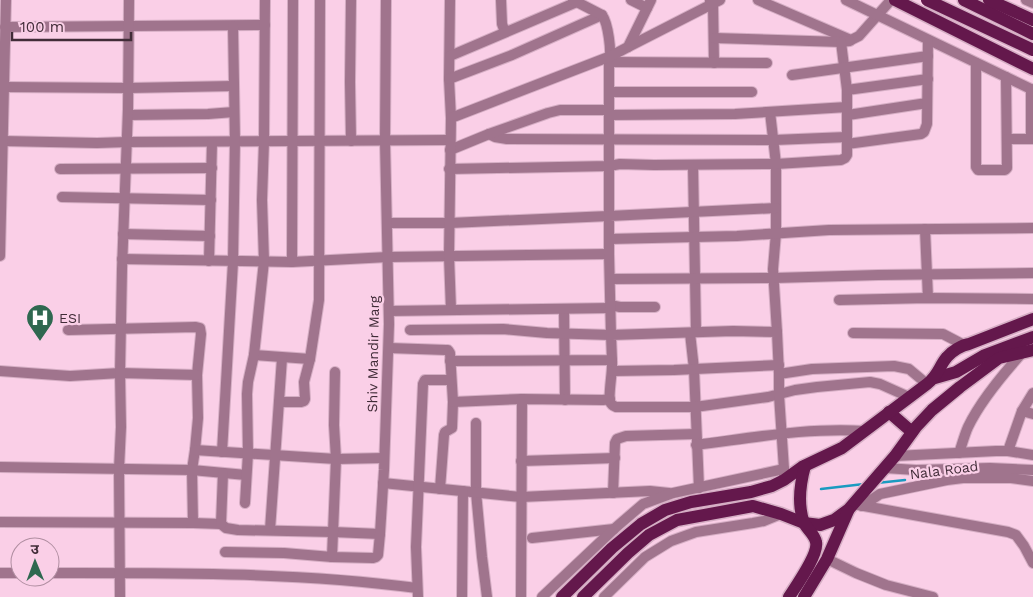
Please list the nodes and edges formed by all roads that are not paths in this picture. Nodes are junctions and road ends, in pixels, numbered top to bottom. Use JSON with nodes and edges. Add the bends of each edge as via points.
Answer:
{"nodes":[{"id":1,"x":6,"y":0,"type":"edge"},
{"id":2,"x":129,"y":0,"type":"edge"},
{"id":3,"x":265,"y":0,"type":"edge"},
{"id":4,"x":294,"y":0,"type":"edge"},
{"id":5,"x":320,"y":0,"type":"edge"},
{"id":6,"x":351,"y":0,"type":"edge"},
{"id":7,"x":386,"y":0,"type":"edge"},
{"id":8,"x":450,"y":0,"type":"edge"},
{"id":9,"x":501,"y":0,"type":"edge"},
{"id":10,"x":631,"y":0,"type":"edge"},
{"id":11,"x":758,"y":0,"type":"edge"},
{"id":12,"x":846,"y":0,"type":"edge"},
{"id":13,"x":891,"y":0,"type":"edge"},
{"id":14,"x":895,"y":0,"type":"edge"},
{"id":15,"x":927,"y":0,"type":"edge"},
{"id":16,"x":964,"y":0,"type":"edge"},
{"id":17,"x":989,"y":0,"type":"edge"},
{"id":18,"x":1026,"y":0,"type":"edge"},
{"id":19,"x":575,"y":1,"type":"edge"},
{"id":20,"x":713,"y":1,"type":"edge"},
{"id":21,"x":1033,"y":3,"type":"edge"},
{"id":22,"x":649,"y":4,"type":"edge"},
{"id":23,"x":602,"y":15,"type":"junction"},
{"id":24,"x":877,"y":15,"type":"junction"},
{"id":25,"x":1033,"y":20,"type":"edge"},
{"id":26,"x":265,"y":25,"type":"junction"},
{"id":27,"x":129,"y":26,"type":"junction"},
{"id":28,"x":233,"y":26,"type":"junction"},
{"id":29,"x":5,"y":27,"type":"junction"},
{"id":30,"x":505,"y":32,"type":"junction"},
{"id":31,"x":1033,"y":34,"type":"edge"},
{"id":32,"x":714,"y":38,"type":"junction"},
{"id":33,"x":928,"y":40,"type":"junction"},
{"id":34,"x":846,"y":41,"type":"junction"},
{"id":35,"x":628,"y":46,"type":"junction"},
{"id":36,"x":1033,"y":50,"type":"edge"},
{"id":37,"x":450,"y":56,"type":"junction"},
{"id":38,"x":928,"y":56,"type":"junction"},
{"id":39,"x":610,"y":59,"type":"junction"},
{"id":40,"x":714,"y":63,"type":"junction"},
{"id":41,"x":767,"y":63,"type":"dead end"},
{"id":42,"x":976,"y":63,"type":"junction"},
{"id":43,"x":844,"y":69,"type":"junction"},
{"id":44,"x":1033,"y":69,"type":"edge"},
{"id":45,"x":792,"y":75,"type":"dead end"},
{"id":46,"x":1006,"y":77,"type":"junction"},
{"id":47,"x":450,"y":79,"type":"junction"},
{"id":48,"x":928,"y":79,"type":"junction"},
{"id":49,"x":234,"y":86,"type":"junction"},
{"id":50,"x":4,"y":87,"type":"junction"},
{"id":51,"x":128,"y":88,"type":"junction"},
{"id":52,"x":1032,"y":89,"type":"edge"},
{"id":53,"x":847,"y":90,"type":"junction"},
{"id":54,"x":609,"y":92,"type":"junction"},
{"id":55,"x":752,"y":92,"type":"dead end"},
{"id":56,"x":927,"y":103,"type":"junction"},
{"id":57,"x":847,"y":111,"type":"junction"},
{"id":58,"x":234,"y":112,"type":"junction"},
{"id":59,"x":609,"y":112,"type":"junction"},
{"id":60,"x":770,"y":112,"type":"junction"},
{"id":61,"x":128,"y":115,"type":"junction"},
{"id":62,"x":451,"y":118,"type":"junction"},
{"id":63,"x":489,"y":134,"type":"junction"},
{"id":64,"x":609,"y":138,"type":"junction"},
{"id":65,"x":1006,"y":139,"type":"junction"},
{"id":66,"x":1032,"y":139,"type":"edge"},
{"id":67,"x":774,"y":140,"type":"junction"},
{"id":68,"x":3,"y":141,"type":"junction"},
{"id":69,"x":235,"y":141,"type":"junction"},
{"id":70,"x":264,"y":141,"type":"junction"},
{"id":71,"x":292,"y":141,"type":"junction"},
{"id":72,"x":320,"y":141,"type":"junction"},
{"id":73,"x":351,"y":141,"type":"junction"},
{"id":74,"x":385,"y":141,"type":"junction"},
{"id":75,"x":847,"y":141,"type":"junction"},
{"id":76,"x":127,"y":142,"type":"junction"},
{"id":77,"x":212,"y":142,"type":"junction"},
{"id":78,"x":450,"y":145,"type":"junction"},
{"id":79,"x":776,"y":164,"type":"junction"},
{"id":80,"x":693,"y":165,"type":"junction"},
{"id":81,"x":609,"y":166,"type":"junction"},
{"id":82,"x":212,"y":168,"type":"junction"},
{"id":83,"x":60,"y":169,"type":"dead end"},
{"id":84,"x":126,"y":169,"type":"junction"},
{"id":85,"x":449,"y":169,"type":"junction"},
{"id":86,"x":1,"y":178,"type":"edge"},
{"id":87,"x":62,"y":197,"type":"dead end"},
{"id":88,"x":125,"y":198,"type":"junction"},
{"id":89,"x":211,"y":200,"type":"junction"},
{"id":90,"x":776,"y":208,"type":"junction"},
{"id":91,"x":694,"y":212,"type":"junction"},
{"id":92,"x":609,"y":216,"type":"junction"},
{"id":93,"x":450,"y":223,"type":"junction"},
{"id":94,"x":387,"y":224,"type":"junction"},
{"id":95,"x":788,"y":226,"type":"dead end"},
{"id":96,"x":1033,"y":228,"type":"edge"},
{"id":97,"x":925,"y":229,"type":"junction"},
{"id":98,"x":776,"y":233,"type":"junction"},
{"id":99,"x":123,"y":234,"type":"junction"},
{"id":100,"x":210,"y":236,"type":"junction"},
{"id":101,"x":694,"y":237,"type":"junction"},
{"id":102,"x":609,"y":239,"type":"junction"},
{"id":103,"x":609,"y":254,"type":"junction"},
{"id":104,"x":0,"y":256,"type":"edge"},
{"id":105,"x":449,"y":256,"type":"junction"},
{"id":106,"x":388,"y":257,"type":"junction"},
{"id":107,"x":122,"y":259,"type":"junction"},
{"id":108,"x":209,"y":261,"type":"junction"},
{"id":109,"x":264,"y":261,"type":"junction"},
{"id":110,"x":319,"y":261,"type":"junction"},
{"id":111,"x":233,"y":262,"type":"junction"},
{"id":112,"x":292,"y":262,"type":"junction"},
{"id":113,"x":1033,"y":273,"type":"edge"},
{"id":114,"x":928,"y":274,"type":"junction"},
{"id":115,"x":694,"y":278,"type":"junction"},
{"id":116,"x":774,"y":278,"type":"junction"},
{"id":117,"x":610,"y":279,"type":"junction"},
{"id":118,"x":928,"y":298,"type":"junction"},
{"id":119,"x":1033,"y":299,"type":"edge"},
{"id":120,"x":839,"y":300,"type":"dead end"},
{"id":121,"x":610,"y":307,"type":"junction"},
{"id":122,"x":655,"y":307,"type":"dead end"},
{"id":123,"x":564,"y":309,"type":"junction"},
{"id":124,"x":451,"y":310,"type":"junction"},
{"id":125,"x":389,"y":311,"type":"junction"},
{"id":126,"x":1033,"y":319,"type":"edge"},
{"id":127,"x":122,"y":328,"type":"junction"},
{"id":128,"x":68,"y":330,"type":"dead end"},
{"id":129,"x":410,"y":330,"type":"dead end"},
{"id":130,"x":693,"y":332,"type":"junction"},
{"id":131,"x":777,"y":332,"type":"junction"},
{"id":132,"x":853,"y":333,"type":"dead end"},
{"id":133,"x":565,"y":334,"type":"junction"},
{"id":134,"x":611,"y":335,"type":"junction"},
{"id":135,"x":1033,"y":337,"type":"edge"},
{"id":136,"x":964,"y":344,"type":"junction"},
{"id":137,"x":389,"y":348,"type":"junction"},
{"id":138,"x":1029,"y":352,"type":"edge"},
{"id":139,"x":254,"y":355,"type":"junction"},
{"id":140,"x":282,"y":358,"type":"junction"},
{"id":141,"x":310,"y":359,"type":"junction"},
{"id":142,"x":565,"y":360,"type":"junction"},
{"id":143,"x":450,"y":361,"type":"junction"},
{"id":144,"x":612,"y":365,"type":"junction"},
{"id":145,"x":694,"y":369,"type":"junction"},
{"id":146,"x":779,"y":370,"type":"junction"},
{"id":147,"x":0,"y":371,"type":"edge"},
{"id":148,"x":335,"y":372,"type":"dead end"},
{"id":149,"x":120,"y":373,"type":"junction"},
{"id":150,"x":197,"y":375,"type":"junction"},
{"id":151,"x":451,"y":380,"type":"junction"},
{"id":152,"x":931,"y":381,"type":"junction"},
{"id":153,"x":1033,"y":393,"type":"edge"},
{"id":154,"x":779,"y":395,"type":"junction"},
{"id":155,"x":909,"y":397,"type":"junction"},
{"id":156,"x":522,"y":399,"type":"junction"},
{"id":157,"x":610,"y":399,"type":"junction"},
{"id":158,"x":565,"y":400,"type":"junction"},
{"id":159,"x":279,"y":402,"type":"junction"},
{"id":160,"x":452,"y":402,"type":"junction"},
{"id":161,"x":695,"y":408,"type":"junction"},
{"id":162,"x":1022,"y":411,"type":"junction"},
{"id":163,"x":888,"y":412,"type":"junction"},
{"id":164,"x":1033,"y":414,"type":"edge"},
{"id":165,"x":476,"y":423,"type":"dead end"},
{"id":166,"x":864,"y":431,"type":"junction"},
{"id":167,"x":912,"y":432,"type":"junction"},
{"id":168,"x":696,"y":434,"type":"junction"},
{"id":169,"x":781,"y":434,"type":"junction"},
{"id":170,"x":696,"y":445,"type":"junction"},
{"id":171,"x":195,"y":450,"type":"junction"},
{"id":172,"x":1008,"y":451,"type":"junction"},
{"id":173,"x":222,"y":452,"type":"junction"},
{"id":174,"x":958,"y":453,"type":"junction"},
{"id":175,"x":248,"y":454,"type":"junction"},
{"id":176,"x":1033,"y":454,"type":"edge"},
{"id":177,"x":276,"y":455,"type":"junction"},
{"id":178,"x":895,"y":456,"type":"junction"},
{"id":179,"x":384,"y":458,"type":"junction"},
{"id":180,"x":614,"y":458,"type":"junction"},
{"id":181,"x":336,"y":459,"type":"junction"},
{"id":182,"x":521,"y":461,"type":"junction"},
{"id":183,"x":805,"y":466,"type":"junction"},
{"id":184,"x":0,"y":467,"type":"edge"},
{"id":185,"x":119,"y":469,"type":"junction"},
{"id":186,"x":192,"y":470,"type":"junction"},
{"id":187,"x":883,"y":470,"type":"junction"},
{"id":188,"x":1033,"y":470,"type":"edge"},
{"id":189,"x":224,"y":473,"type":"junction"},
{"id":190,"x":784,"y":474,"type":"junction"},
{"id":191,"x":246,"y":475,"type":"junction"},
{"id":192,"x":1033,"y":481,"type":"edge"},
{"id":193,"x":383,"y":483,"type":"junction"},
{"id":194,"x":419,"y":486,"type":"junction"},
{"id":195,"x":699,"y":488,"type":"junction"},
{"id":196,"x":440,"y":489,"type":"junction"},
{"id":197,"x":463,"y":491,"type":"junction"},
{"id":198,"x":476,"y":492,"type":"junction"},
{"id":199,"x":613,"y":493,"type":"junction"},
{"id":200,"x":673,"y":493,"type":"junction"},
{"id":201,"x":521,"y":498,"type":"junction"},
{"id":202,"x":245,"y":503,"type":"dead end"},
{"id":203,"x":855,"y":505,"type":"junction"},
{"id":204,"x":782,"y":514,"type":"junction"},
{"id":205,"x":0,"y":522,"type":"edge"},
{"id":206,"x":119,"y":522,"type":"junction"},
{"id":207,"x":192,"y":523,"type":"junction"},
{"id":208,"x":221,"y":524,"type":"junction"},
{"id":209,"x":804,"y":524,"type":"junction"},
{"id":210,"x":614,"y":529,"type":"junction"},
{"id":211,"x":270,"y":530,"type":"junction"},
{"id":212,"x":333,"y":532,"type":"junction"},
{"id":213,"x":380,"y":534,"type":"junction"},
{"id":214,"x":532,"y":538,"type":"dead end"},
{"id":215,"x":226,"y":552,"type":"dead end"},
{"id":216,"x":332,"y":557,"type":"junction"},
{"id":217,"x":827,"y":559,"type":"junction"},
{"id":218,"x":1033,"y":563,"type":"edge"},
{"id":219,"x":60,"y":573,"type":"edge"},
{"id":220,"x":120,"y":573,"type":"junction"},
{"id":221,"x":418,"y":592,"type":"edge"},
{"id":222,"x":120,"y":597,"type":"edge"},
{"id":223,"x":462,"y":597,"type":"edge"},
{"id":224,"x":487,"y":597,"type":"edge"},
{"id":225,"x":521,"y":597,"type":"edge"},
{"id":226,"x":542,"y":597,"type":"edge"},
{"id":227,"x":562,"y":597,"type":"edge"},
{"id":228,"x":583,"y":597,"type":"edge"},
{"id":229,"x":604,"y":597,"type":"edge"},
{"id":230,"x":789,"y":597,"type":"edge"},
{"id":231,"x":804,"y":597,"type":"edge"},
{"id":232,"x":933,"y":597,"type":"edge"}],
"edges":[{"from":1,"to":29,"type":"street"},
{"from":2,"to":27,"type":"street"},
{"from":3,"to":26,"type":"street"},
{"from":4,"to":71,"type":"street"},
{"from":5,"to":72,"type":"street"},
{"from":6,"to":73,"type":"street"},
{"from":7,"to":74,"type":"street","name":"Shiv Mandir Marg"},
{"from":8,"to":37,"type":"street"},
{"from":9,"to":30,"type":"street"},
{"from":10,"to":22,"type":"street"},
{"from":11,"to":34,"type":"street"},
{"from":12,"to":24,"type":"street"},
{"from":13,"to":24,"type":"street"},
{"from":14,"to":44,"type":"main road"},
{"from":15,"to":36,"type":"main road","bridge":true},
{"from":16,"to":31,"type":"main road"},
{"from":17,"to":25,"type":"main road"},
{"from":18,"to":21,"type":"street"},
{"from":19,"to":23,"type":"street"},
{"from":19,"to":30,"type":"street"},
{"from":20,"to":32,"type":"street"},
{"from":20,"to":35,"type":"street"},
{"from":22,"to":35,"type":"street"},
{"from":23,"to":39,"type":"street"},
{"from":23,"to":47,"type":"street"},
{"from":24,"to":33,"type":"street"},
{"from":24,"to":34,"type":"street","via":[[859,36]]},
{"from":26,"to":28,"type":"street"},
{"from":26,"to":70,"type":"street"},
{"from":27,"to":28,"type":"street"},
{"from":27,"to":29,"type":"street"},
{"from":27,"to":51,"type":"street"},
{"from":28,"to":49,"type":"street"},
{"from":29,"to":50,"type":"street"},
{"from":30,"to":37,"type":"street"},
{"from":32,"to":34,"type":"street"},
{"from":32,"to":40,"type":"street"},
{"from":33,"to":38,"type":"street"},
{"from":33,"to":42,"type":"street"},
{"from":34,"to":43,"type":"street"},
{"from":35,"to":39,"type":"street"},
{"from":37,"to":47,"type":"street"},
{"from":38,"to":43,"type":"street"},
{"from":38,"to":48,"type":"street"},
{"from":39,"to":40,"type":"street"},
{"from":39,"to":54,"type":"street"},
{"from":39,"to":62,"type":"street"},
{"from":40,"to":41,"type":"street"},
{"from":42,"to":46,"type":"street"},
{"from":42,"to":65,"type":"street","via":[[978,170],[1006,170]]},
{"from":43,"to":45,"type":"street"},
{"from":43,"to":53,"type":"street"},
{"from":46,"to":52,"type":"street"},
{"from":46,"to":65,"type":"street"},
{"from":47,"to":62,"type":"street"},
{"from":48,"to":53,"type":"street"},
{"from":48,"to":56,"type":"street"},
{"from":49,"to":51,"type":"street"},
{"from":49,"to":58,"type":"street"},
{"from":50,"to":51,"type":"street"},
{"from":50,"to":68,"type":"street"},
{"from":51,"to":61,"type":"street"},
{"from":52,"to":66,"type":"street"},
{"from":53,"to":57,"type":"street"},
{"from":54,"to":55,"type":"street"},
{"from":54,"to":59,"type":"street"},
{"from":56,"to":57,"type":"street"},
{"from":56,"to":75,"type":"street","via":[[927,124],[921,134]]},
{"from":57,"to":60,"type":"street"},
{"from":57,"to":75,"type":"street"},
{"from":58,"to":61,"type":"street"},
{"from":58,"to":69,"type":"street"},
{"from":59,"to":60,"type":"street"},
{"from":59,"to":63,"type":"street","via":[[560,110]]},
{"from":59,"to":64,"type":"street"},
{"from":60,"to":67,"type":"street"},
{"from":61,"to":76,"type":"street"},
{"from":62,"to":78,"type":"street"},
{"from":63,"to":64,"type":"street","via":[[507,139]]},
{"from":63,"to":78,"type":"street"},
{"from":64,"to":67,"type":"street"},
{"from":64,"to":81,"type":"street"},
{"from":65,"to":66,"type":"street"},
{"from":67,"to":75,"type":"street"},
{"from":67,"to":79,"type":"street"},
{"from":68,"to":76,"type":"street"},
{"from":68,"to":86,"type":"street"},
{"from":69,"to":70,"type":"street"},
{"from":69,"to":77,"type":"street"},
{"from":69,"to":111,"type":"street"},
{"from":70,"to":71,"type":"street"},
{"from":70,"to":109,"type":"street"},
{"from":71,"to":72,"type":"street"},
{"from":71,"to":112,"type":"street"},
{"from":72,"to":73,"type":"street"},
{"from":72,"to":110,"type":"street"},
{"from":73,"to":74,"type":"street"},
{"from":74,"to":78,"type":"street"},
{"from":74,"to":94,"type":"street","name":"Shiv Mandir Marg"},
{"from":75,"to":79,"type":"street","via":[[847,155],[841,160]]},
{"from":76,"to":77,"type":"street"},
{"from":76,"to":84,"type":"street"},
{"from":77,"to":82,"type":"street"},
{"from":78,"to":85,"type":"street"},
{"from":79,"to":80,"type":"street"},
{"from":79,"to":90,"type":"street"},
{"from":80,"to":81,"type":"street"},
{"from":80,"to":91,"type":"street"},
{"from":81,"to":85,"type":"street"},
{"from":81,"to":92,"type":"street"},
{"from":82,"to":84,"type":"street"},
{"from":82,"to":89,"type":"street"},
{"from":83,"to":84,"type":"street"},
{"from":84,"to":88,"type":"street"},
{"from":85,"to":93,"type":"street"},
{"from":86,"to":104,"type":"street"},
{"from":87,"to":88,"type":"street"},
{"from":88,"to":89,"type":"street"},
{"from":88,"to":99,"type":"street"},
{"from":89,"to":100,"type":"street"},
{"from":90,"to":91,"type":"street"},
{"from":90,"to":98,"type":"street"},
{"from":91,"to":92,"type":"street"},
{"from":91,"to":101,"type":"street"},
{"from":92,"to":93,"type":"street"},
{"from":92,"to":102,"type":"street"},
{"from":93,"to":94,"type":"street"},
{"from":93,"to":105,"type":"street"},
{"from":94,"to":106,"type":"street","name":"Shiv Mandir Marg"},
{"from":95,"to":98,"type":"street"},
{"from":96,"to":97,"type":"street"},
{"from":97,"to":98,"type":"street"},
{"from":97,"to":114,"type":"street"},
{"from":98,"to":101,"type":"street"},
{"from":98,"to":116,"type":"street"},
{"from":99,"to":100,"type":"street"},
{"from":99,"to":107,"type":"street"},
{"from":100,"to":108,"type":"street"},
{"from":101,"to":102,"type":"street"},
{"from":101,"to":115,"type":"street"},
{"from":102,"to":103,"type":"street"},
{"from":103,"to":105,"type":"street"},
{"from":103,"to":117,"type":"street"},
{"from":105,"to":106,"type":"street"},
{"from":105,"to":124,"type":"street"},
{"from":106,"to":110,"type":"street"},
{"from":106,"to":125,"type":"street","name":"Shiv Mandir Marg"},
{"from":107,"to":108,"type":"street"},
{"from":107,"to":127,"type":"street"},
{"from":108,"to":111,"type":"street"},
{"from":109,"to":111,"type":"street"},
{"from":109,"to":112,"type":"street"},
{"from":109,"to":139,"type":"street"},
{"from":110,"to":112,"type":"street"},
{"from":110,"to":141,"type":"street","via":[[319,300]]},
{"from":111,"to":173,"type":"street"},
{"from":113,"to":114,"type":"street"},
{"from":114,"to":116,"type":"street"},
{"from":114,"to":118,"type":"street"},
{"from":115,"to":116,"type":"street"},
{"from":115,"to":117,"type":"street"},
{"from":115,"to":130,"type":"street"},
{"from":116,"to":131,"type":"street"},
{"from":117,"to":121,"type":"street"},
{"from":118,"to":119,"type":"street"},
{"from":118,"to":120,"type":"street"},
{"from":121,"to":122,"type":"street"},
{"from":121,"to":123,"type":"street"},
{"from":121,"to":134,"type":"street"},
{"from":123,"to":124,"type":"street"},
{"from":123,"to":133,"type":"street"},
{"from":124,"to":125,"type":"street"},
{"from":125,"to":137,"type":"street","name":"Shiv Mandir Marg"},
{"from":126,"to":136,"type":"main road"},
{"from":127,"to":128,"type":"street"},
{"from":127,"to":149,"type":"street"},
{"from":127,"to":150,"type":"street","via":[[200,328]]},
{"from":129,"to":133,"type":"street","via":[[503,329]]},
{"from":130,"to":131,"type":"street"},
{"from":130,"to":134,"type":"street"},
{"from":130,"to":145,"type":"street"},
{"from":131,"to":146,"type":"street"},
{"from":132,"to":136,"type":"street","via":[[943,334]]},
{"from":133,"to":134,"type":"street"},
{"from":133,"to":142,"type":"street"},
{"from":134,"to":144,"type":"street"},
{"from":135,"to":152,"type":"main road","via":[[984,355],[956,372]]},
{"from":136,"to":152,"type":"main road","via":[[947,356]]},
{"from":137,"to":143,"type":"street","via":[[448,350]]},
{"from":137,"to":179,"type":"street","name":"Shiv Mandir Marg"},
{"from":138,"to":167,"type":"main road","via":[[1000,358],[932,410]]},
{"from":138,"to":174,"type":"street","via":[[1000,378],[979,408]]},
{"from":139,"to":140,"type":"street"},
{"from":139,"to":175,"type":"street","via":[[247,394]]},
{"from":140,"to":141,"type":"street"},
{"from":140,"to":159,"type":"street"},
{"from":141,"to":159,"type":"street","via":[[304,382],[304,401]]},
{"from":142,"to":143,"type":"street"},
{"from":142,"to":144,"type":"street"},
{"from":142,"to":158,"type":"street"},
{"from":143,"to":151,"type":"street"},
{"from":144,"to":145,"type":"street"},
{"from":144,"to":157,"type":"street"},
{"from":145,"to":146,"type":"street"},
{"from":145,"to":161,"type":"street"},
{"from":146,"to":152,"type":"street","via":[[894,366],[909,369]]},
{"from":146,"to":154,"type":"street"},
{"from":147,"to":149,"type":"street","via":[[70,376]]},
{"from":148,"to":181,"type":"street"},
{"from":149,"to":150,"type":"street"},
{"from":149,"to":185,"type":"street"},
{"from":150,"to":171,"type":"street"},
{"from":151,"to":160,"type":"street"},
{"from":151,"to":194,"type":"street","via":[[424,381]]},
{"from":152,"to":155,"type":"main road"},
{"from":153,"to":162,"type":"street"},
{"from":154,"to":155,"type":"street","via":[[795,390],[870,382]]},
{"from":154,"to":161,"type":"street"},
{"from":154,"to":169,"type":"street"},
{"from":155,"to":163,"type":"main road"},
{"from":156,"to":158,"type":"street"},
{"from":156,"to":160,"type":"street"},
{"from":156,"to":182,"type":"street"},
{"from":157,"to":158,"type":"street"},
{"from":157,"to":161,"type":"street","via":[[616,407]]},
{"from":159,"to":177,"type":"street"},
{"from":160,"to":196,"type":"street","via":[[452,428],[444,434]]},
{"from":161,"to":168,"type":"street"},
{"from":162,"to":164,"type":"street"},
{"from":162,"to":172,"type":"street"},
{"from":163,"to":166,"type":"main road"},
{"from":163,"to":167,"type":"main road"},
{"from":165,"to":198,"type":"street"},
{"from":166,"to":169,"type":"street","via":[[844,429]]},
{"from":166,"to":183,"type":"main road","via":[[842,448]]},
{"from":167,"to":178,"type":"main road"},
{"from":168,"to":170,"type":"street"},
{"from":168,"to":180,"type":"street","via":[[620,437],[615,443]]},
{"from":169,"to":170,"type":"street"},
{"from":169,"to":190,"type":"street"},
{"from":170,"to":195,"type":"street"},
{"from":171,"to":173,"type":"street"},
{"from":171,"to":186,"type":"street"},
{"from":172,"to":174,"type":"street"},
{"from":172,"to":176,"type":"street"},
{"from":173,"to":175,"type":"street"},
{"from":174,"to":178,"type":"street"},
{"from":175,"to":177,"type":"street"},
{"from":175,"to":191,"type":"street"},
{"from":177,"to":181,"type":"street"},
{"from":177,"to":211,"type":"street"},
{"from":178,"to":187,"type":"main road"},
{"from":179,"to":181,"type":"street"},
{"from":179,"to":193,"type":"street","name":"Shiv Mandir Marg"},
{"from":180,"to":182,"type":"street"},
{"from":180,"to":199,"type":"street"},
{"from":181,"to":212,"type":"street"},
{"from":182,"to":201,"type":"street"},
{"from":183,"to":190,"type":"main road"},
{"from":183,"to":209,"type":"main road","via":[[800,485]]},
{"from":184,"to":185,"type":"street"},
{"from":185,"to":186,"type":"street"},
{"from":185,"to":206,"type":"street"},
{"from":186,"to":189,"type":"street"},
{"from":186,"to":207,"type":"street"},
{"from":187,"to":188,"type":"street"},
{"from":187,"to":203,"type":"main road"},
{"from":189,"to":191,"type":"street"},
{"from":189,"to":208,"type":"street"},
{"from":190,"to":195,"type":"street"},
{"from":190,"to":227,"type":"main road","via":[[772,486],[665,510],[641,524],[612,548]]},
{"from":191,"to":202,"type":"street"},
{"from":192,"to":203,"type":"street","name":"Nala Road","via":[[1011,478],[947,480],[880,494]]},
{"from":193,"to":194,"type":"street"},
{"from":193,"to":213,"type":"street","name":"Shiv Mandir Marg"},
{"from":194,"to":196,"type":"street"},
{"from":194,"to":221,"type":"street"},
{"from":195,"to":200,"type":"street"},
{"from":196,"to":197,"type":"street"},
{"from":197,"to":198,"type":"street"},
{"from":197,"to":223,"type":"street"},
{"from":198,"to":201,"type":"street"},
{"from":198,"to":224,"type":"street"},
{"from":199,"to":200,"type":"street"},
{"from":199,"to":201,"type":"street"},
{"from":200,"to":210,"type":"street","via":[[643,504]]},
{"from":201,"to":225,"type":"street"},
{"from":203,"to":209,"type":"main road","via":[[834,520],[820,525]]},
{"from":203,"to":217,"type":"main road"},
{"from":203,"to":218,"type":"street","via":[[1008,532],[1016,535]]},
{"from":204,"to":209,"type":"main road"},
{"from":204,"to":228,"type":"main road","via":[[753,506],[677,520],[649,535]]},
{"from":204,"to":229,"type":"street","via":[[759,522],[696,532],[671,541],[645,557]]},
{"from":205,"to":206,"type":"street"},
{"from":206,"to":207,"type":"street"},
{"from":206,"to":220,"type":"street"},
{"from":207,"to":208,"type":"street"},
{"from":208,"to":211,"type":"street","via":[[232,530]]},
{"from":209,"to":230,"type":"main road","via":[[816,542],[816,551]]},
{"from":210,"to":214,"type":"street"},
{"from":210,"to":226,"type":"street"},
{"from":211,"to":212,"type":"street"},
{"from":212,"to":213,"type":"street"},
{"from":212,"to":216,"type":"street"},
{"from":213,"to":216,"type":"street","name":"Shiv Mandir Marg","via":[[376,557]]},
{"from":215,"to":216,"type":"street","name":"Shiv Mandir Marg"},
{"from":217,"to":231,"type":"main road"},
{"from":217,"to":232,"type":"street","via":[[886,585]]},
{"from":219,"to":220,"type":"street"},
{"from":220,"to":221,"type":"street","via":[[230,574],[376,582]]},
{"from":220,"to":222,"type":"street"}]}
